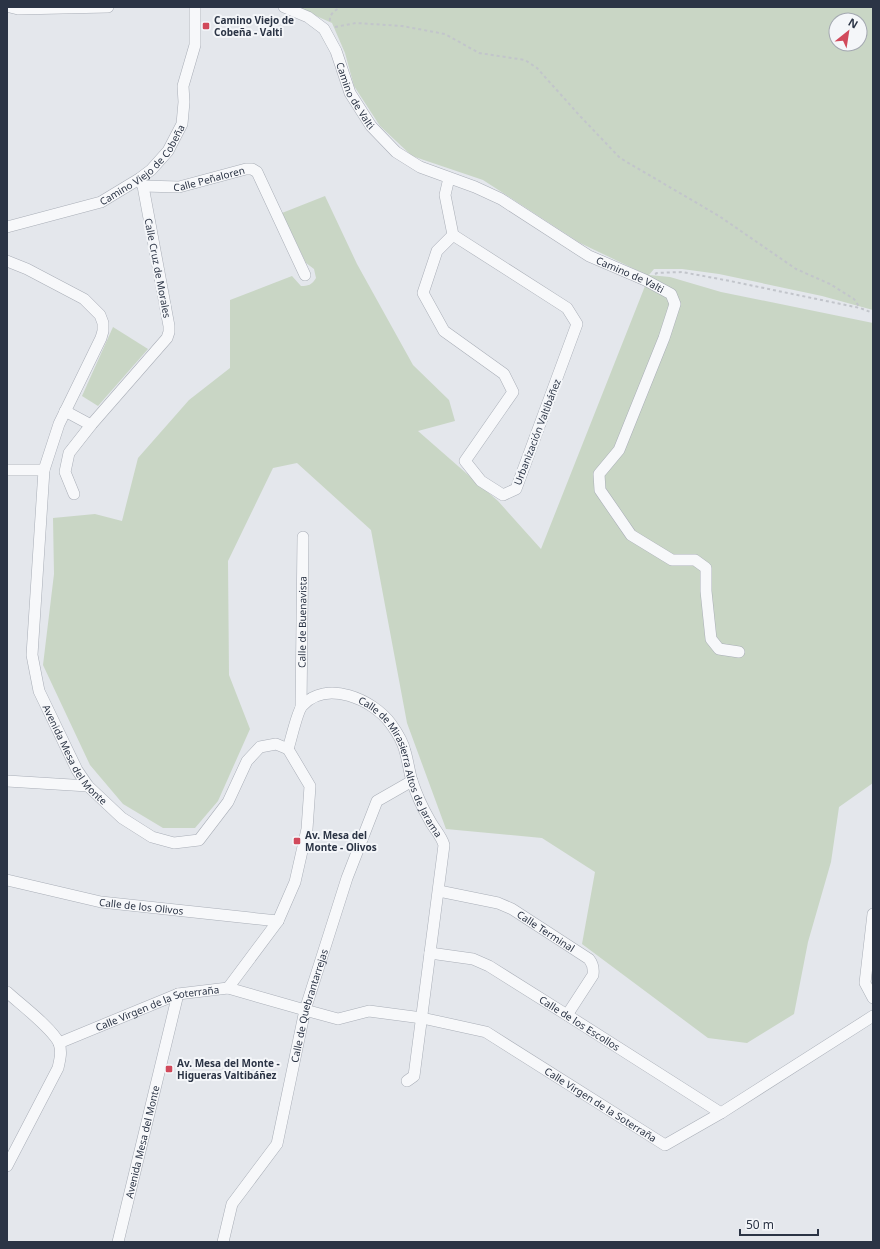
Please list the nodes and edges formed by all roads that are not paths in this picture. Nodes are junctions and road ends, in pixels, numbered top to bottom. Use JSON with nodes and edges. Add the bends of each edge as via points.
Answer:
{"nodes":[{"id":1,"x":10,"y":7,"type":"edge"},
{"id":2,"x":108,"y":7,"type":"edge"},
{"id":3,"x":195,"y":7,"type":"edge"},
{"id":4,"x":284,"y":7,"type":"edge"},
{"id":5,"x":449,"y":178,"type":"junction"},
{"id":6,"x":141,"y":183,"type":"junction"},
{"id":7,"x":7,"y":227,"type":"edge"},
{"id":8,"x":453,"y":236,"type":"junction"},
{"id":9,"x":7,"y":261,"type":"edge"},
{"id":10,"x":305,"y":276,"type":"dead end"},
{"id":11,"x":65,"y":411,"type":"junction"},
{"id":12,"x":91,"y":425,"type":"junction"},
{"id":13,"x":7,"y":470,"type":"edge"},
{"id":14,"x":44,"y":470,"type":"junction"},
{"id":15,"x":74,"y":494,"type":"dead end"},
{"id":16,"x":303,"y":537,"type":"dead end"},
{"id":17,"x":739,"y":652,"type":"dead end"},
{"id":18,"x":301,"y":707,"type":"junction"},
{"id":19,"x":288,"y":749,"type":"junction"},
{"id":20,"x":7,"y":780,"type":"edge"},
{"id":21,"x":412,"y":781,"type":"junction"},
{"id":22,"x":88,"y":786,"type":"junction"},
{"id":23,"x":7,"y":880,"type":"edge"},
{"id":24,"x":438,"y":891,"type":"junction"},
{"id":25,"x":873,"y":914,"type":"edge"},
{"id":26,"x":278,"y":922,"type":"junction"},
{"id":27,"x":430,"y":953,"type":"junction"},
{"id":28,"x":228,"y":988,"type":"junction"},
{"id":29,"x":7,"y":992,"type":"edge"},
{"id":30,"x":178,"y":994,"type":"junction"},
{"id":31,"x":873,"y":998,"type":"edge"},
{"id":32,"x":305,"y":1010,"type":"junction"},
{"id":33,"x":567,"y":1015,"type":"junction"},
{"id":34,"x":873,"y":1016,"type":"edge"},
{"id":35,"x":422,"y":1018,"type":"junction"},
{"id":36,"x":59,"y":1044,"type":"junction"},
{"id":37,"x":408,"y":1081,"type":"dead end"},
{"id":38,"x":721,"y":1113,"type":"junction"},
{"id":39,"x":7,"y":1166,"type":"edge"},
{"id":40,"x":118,"y":1242,"type":"edge"},
{"id":41,"x":223,"y":1242,"type":"edge"}],
"edges":[{"from":1,"to":2,"type":"street"},
{"from":3,"to":6,"type":"street","name":"Camino Viejo de Cobeña","via":[[195,45],[183,86],[182,124],[168,151]]},
{"from":4,"to":5,"type":"street","name":"Camino de Valti","via":[[328,29],[350,93],[371,126],[396,152],[420,167]]},
{"from":5,"to":8,"type":"street","via":[[445,195]]},
{"from":5,"to":17,"type":"street","name":"Camino de Valti","via":[[501,199],[589,256],[671,294],[675,304],[664,338],[619,450],[599,474],[600,490],[632,535],[672,560],[695,560],[706,568],[711,639],[719,649]]},
{"from":6,"to":7,"type":"street","name":"Camino Viejo de Cobeña","via":[[101,202]]},
{"from":6,"to":10,"type":"street","name":"Calle Peñaloren","via":[[179,187],[246,169],[257,172]]},
{"from":6,"to":12,"type":"street","name":"Calle Cruz de Morales","via":[[169,332],[167,338]]},
{"from":8,"to":8,"type":"street","name":"Urbanización Valtibáñez","via":[[568,308],[577,324],[516,489],[503,495],[481,481],[465,461],[514,392],[504,374],[444,331],[423,293],[437,251]]},
{"from":9,"to":11,"type":"street","name":"Avenida Mesa del Monte","via":[[84,299],[100,315],[103,323],[101,338]]},
{"from":11,"to":12,"type":"street"},
{"from":11,"to":14,"type":"street","name":"Avenida Mesa del Monte","via":[[58,424]]},
{"from":12,"to":15,"type":"street","name":"Calle Cruz de Morales","via":[[69,453],[66,472]]},
{"from":13,"to":14,"type":"street"},
{"from":14,"to":22,"type":"street","name":"Avenida Mesa del Monte","via":[[32,655],[39,691],[77,770]]},
{"from":16,"to":18,"type":"street","name":"Calle de Buenavista"},
{"from":18,"to":19,"type":"street"},
{"from":18,"to":21,"type":"street","name":"Calle de Mirasierra Altos de Jarama","via":[[321,693],[345,694],[362,700],[380,711],[391,724],[405,749]]},
{"from":19,"to":22,"type":"street","name":"Avenida Mesa del Monte","via":[[276,744],[260,747],[247,761],[228,802],[199,840],[174,843],[152,838],[122,818]]},
{"from":19,"to":26,"type":"street","via":[[310,786],[307,828],[295,882]]},
{"from":20,"to":22,"type":"street"},
{"from":21,"to":24,"type":"street","name":"Calle de Mirasierra Altos de Jarama","via":[[429,820],[444,845]]},
{"from":21,"to":32,"type":"street","name":"Calle de Quebrantarrejas","via":[[377,801],[347,878]]},
{"from":23,"to":26,"type":"street","name":"Calle de los Olivos","via":[[101,902]]},
{"from":24,"to":27,"type":"street","name":"Calle de Mirasierra Altos de Jarama"},
{"from":24,"to":33,"type":"street","name":"Calle Terminal","via":[[498,903],[512,909],[589,959],[594,970],[593,975]]},
{"from":25,"to":31,"type":"street","via":[[865,983]]},
{"from":26,"to":28,"type":"street"},
{"from":27,"to":33,"type":"street","name":"Calle de los Escollos","via":[[473,959],[489,966]]},
{"from":27,"to":35,"type":"street","name":"Calle de Mirasierra Altos de Jarama"},
{"from":28,"to":30,"type":"street","name":"Calle Virgen de la Soterraña"},
{"from":28,"to":32,"type":"street","name":"Calle Virgen de la Soterraña"},
{"from":29,"to":36,"type":"street","via":[[53,1033]]},
{"from":30,"to":36,"type":"street","name":"Calle Virgen de la Soterraña"},
{"from":30,"to":40,"type":"street","name":"Avenida Mesa del Monte"},
{"from":32,"to":35,"type":"street","name":"Calle Virgen de la Soterraña","via":[[338,1019],[369,1011]]},
{"from":32,"to":41,"type":"street","name":"Calle de Quebrantarrejas","via":[[277,1144],[232,1204]]},
{"from":33,"to":38,"type":"street","name":"Calle de los Escollos"},
{"from":34,"to":38,"type":"street","name":"Calle Virgen de la Soterraña"},
{"from":35,"to":37,"type":"street","name":"Calle de Mirasierra Altos de Jarama","via":[[414,1076]]},
{"from":35,"to":38,"type":"street","name":"Calle Virgen de la Soterraña","via":[[486,1032],[665,1145]]},
{"from":36,"to":39,"type":"street","via":[[61,1054],[58,1068]]}]}
